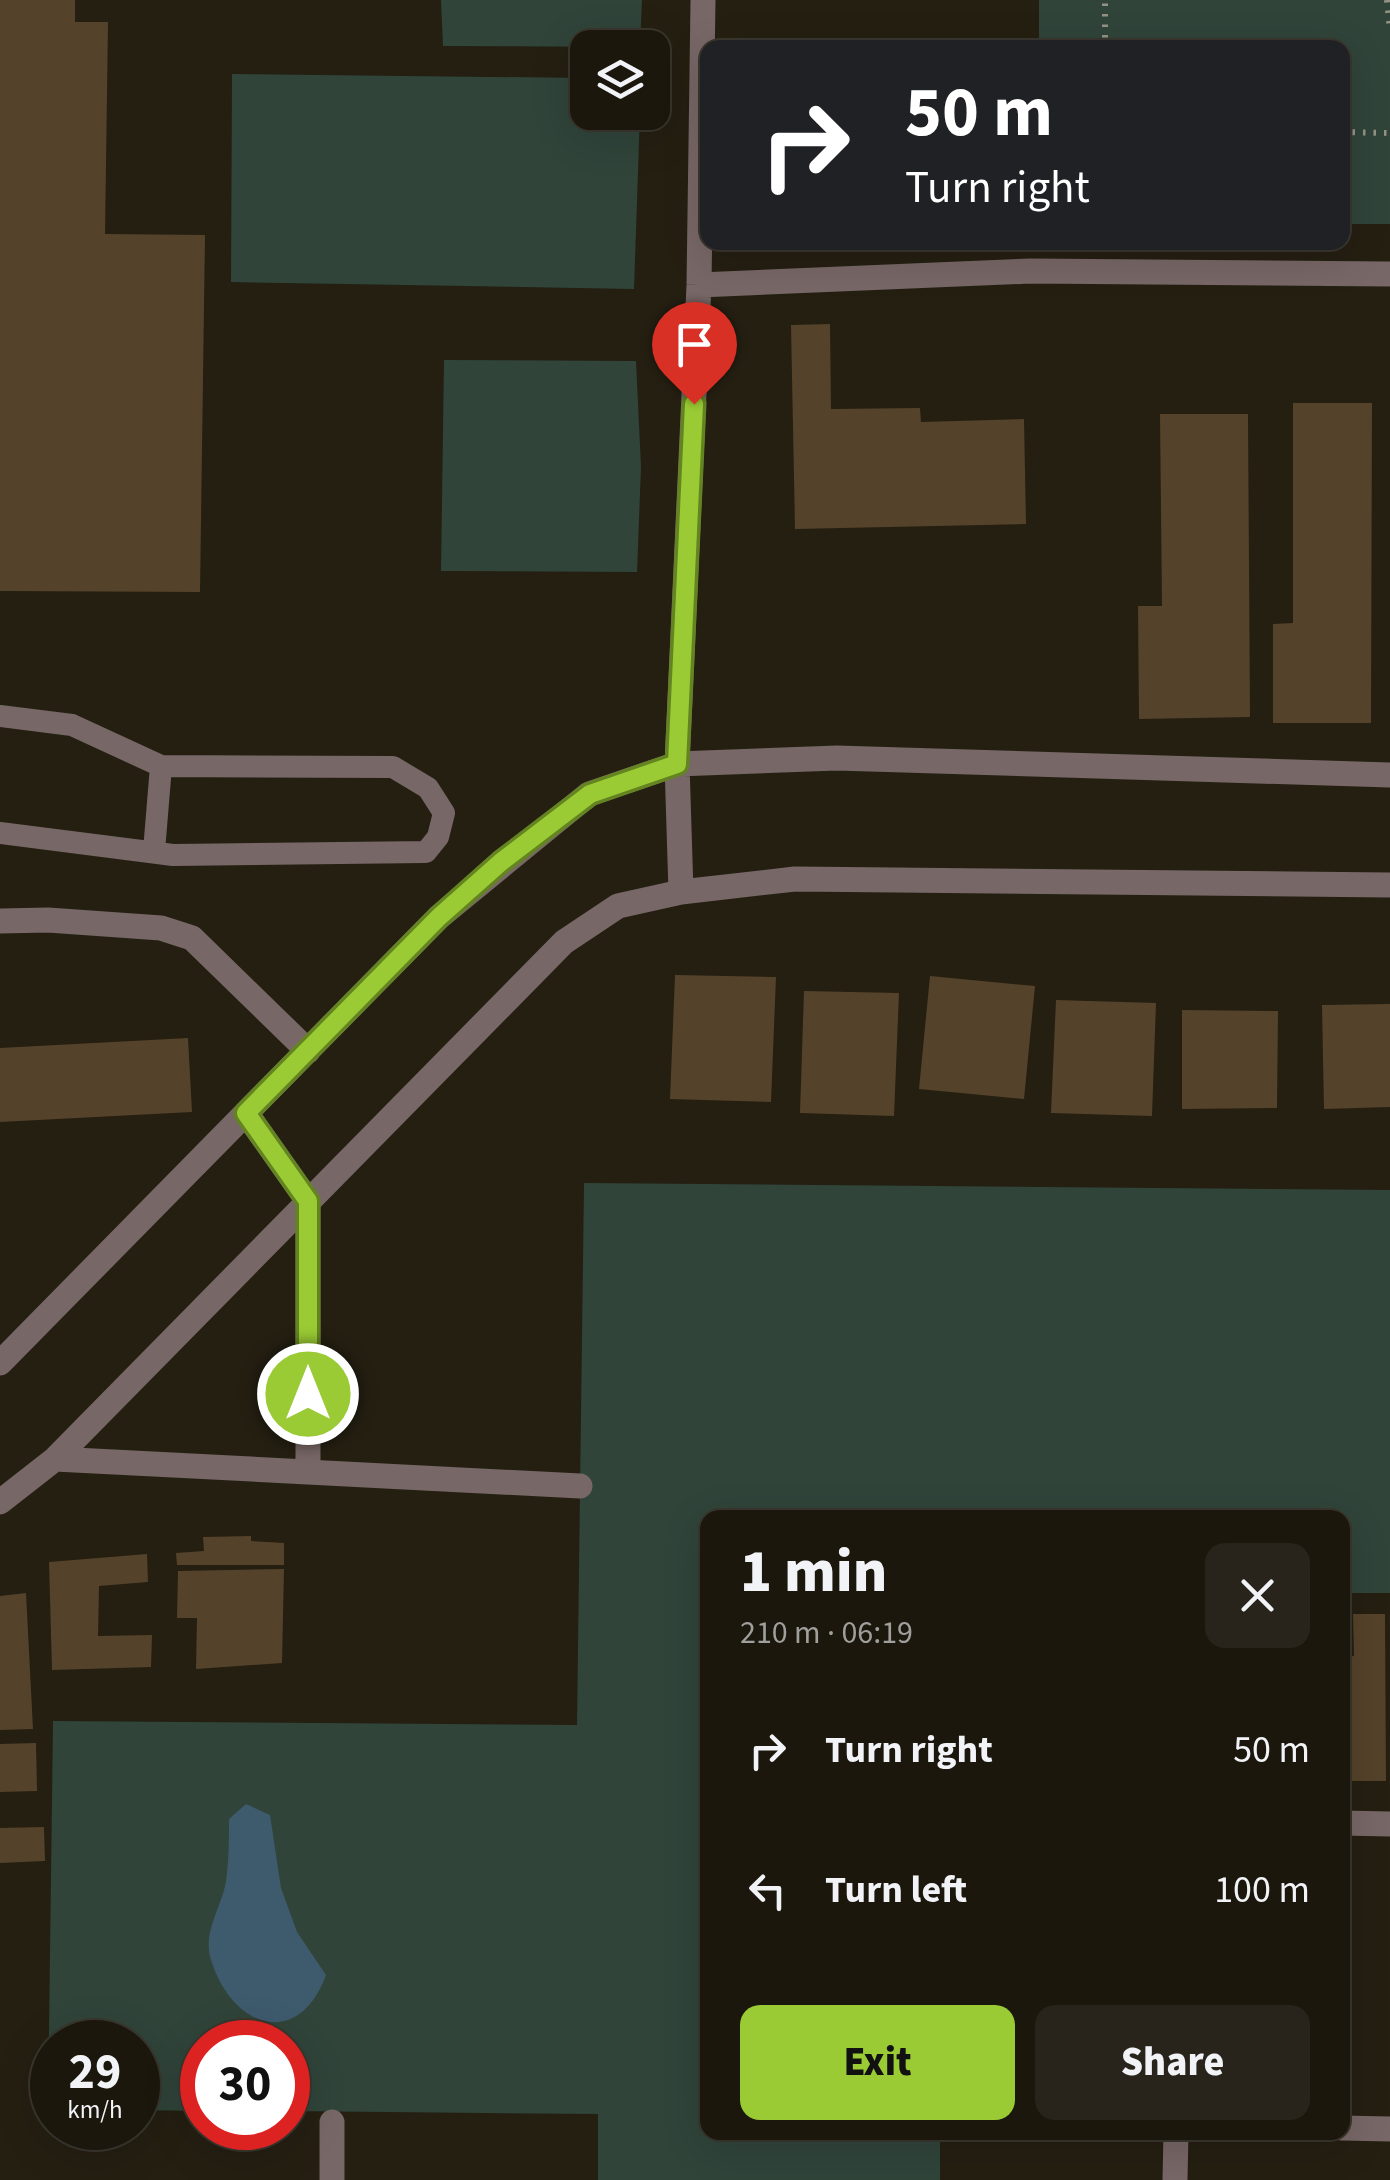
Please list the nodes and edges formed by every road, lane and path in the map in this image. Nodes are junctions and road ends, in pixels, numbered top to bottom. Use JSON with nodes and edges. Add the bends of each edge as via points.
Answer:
{"nodes":[{"id":1,"x":703,"y":0,"type":"edge"},
{"id":2,"x":1105,"y":0,"type":"edge"},
{"id":3,"x":1387,"y":0,"type":"edge"},
{"id":4,"x":1390,"y":30,"type":"edge"},
{"id":5,"x":702,"y":40,"type":"edge"},
{"id":6,"x":1104,"y":40,"type":"edge"},
{"id":7,"x":1350,"y":132,"type":"edge"},
{"id":8,"x":1390,"y":133,"type":"edge"},
{"id":9,"x":700,"y":213,"type":"edge"},
{"id":10,"x":1390,"y":274,"type":"edge"},
{"id":11,"x":699,"y":284,"type":"junction"},
{"id":12,"x":0,"y":716,"type":"edge"},
{"id":13,"x":677,"y":764,"type":"junction"},
{"id":14,"x":161,"y":766,"type":"junction"},
{"id":15,"x":1390,"y":774,"type":"edge"},
{"id":16,"x":0,"y":833,"type":"edge"},
{"id":17,"x":154,"y":851,"type":"junction"},
{"id":18,"x":1390,"y":885,"type":"edge"},
{"id":19,"x":681,"y":892,"type":"junction"},
{"id":20,"x":0,"y":921,"type":"edge"},
{"id":21,"x":308,"y":1050,"type":"junction"},
{"id":22,"x":246,"y":1113,"type":"junction"},
{"id":23,"x":308,"y":1201,"type":"junction"},
{"id":24,"x":0,"y":1364,"type":"edge"},
{"id":25,"x":55,"y":1458,"type":"junction"},
{"id":26,"x":308,"y":1472,"type":"junction"},
{"id":27,"x":580,"y":1486,"type":"dead end"},
{"id":28,"x":0,"y":1502,"type":"edge"},
{"id":29,"x":1350,"y":1823,"type":"edge"},
{"id":30,"x":1390,"y":1824,"type":"edge"},
{"id":31,"x":332,"y":2122,"type":"dead end"},
{"id":32,"x":1350,"y":2128,"type":"edge"},
{"id":33,"x":1390,"y":2129,"type":"edge"},
{"id":34,"x":1176,"y":2140,"type":"edge"},
{"id":35,"x":332,"y":2180,"type":"edge"},
{"id":36,"x":1175,"y":2180,"type":"edge"}],
"edges":[{"from":1,"to":5,"type":"street"},
{"from":2,"to":6,"type":"path"},
{"from":3,"to":4,"type":"path"},
{"from":7,"to":8,"type":"path"},
{"from":9,"to":11,"type":"street"},
{"from":10,"to":11,"type":"street","via":[[1031,271]]},
{"from":11,"to":13,"type":"street"},
{"from":12,"to":14,"type":"lane","via":[[72,725]]},
{"from":13,"to":15,"type":"street","via":[[837,758]]},
{"from":13,"to":19,"type":"street"},
{"from":13,"to":21,"type":"street","via":[[590,794],[516,850],[439,917]]},
{"from":14,"to":17,"type":"lane"},
{"from":14,"to":17,"type":"lane","via":[[393,767],[428,788],[444,813],[426,852],[308,857]]},
{"from":16,"to":17,"type":"lane"},
{"from":18,"to":19,"type":"street","via":[[795,880]]},
{"from":19,"to":23,"type":"street","via":[[618,906],[564,942]]},
{"from":20,"to":21,"type":"street","via":[[161,928],[192,938]]},
{"from":21,"to":22,"type":"street"},
{"from":22,"to":23,"type":"street"},
{"from":22,"to":24,"type":"street"},
{"from":23,"to":25,"type":"street"},
{"from":23,"to":26,"type":"street"},
{"from":25,"to":26,"type":"street"},
{"from":25,"to":28,"type":"street"},
{"from":26,"to":27,"type":"street"},
{"from":29,"to":30,"type":"street"},
{"from":31,"to":35,"type":"street"},
{"from":32,"to":33,"type":"street"},
{"from":34,"to":36,"type":"street"}]}
